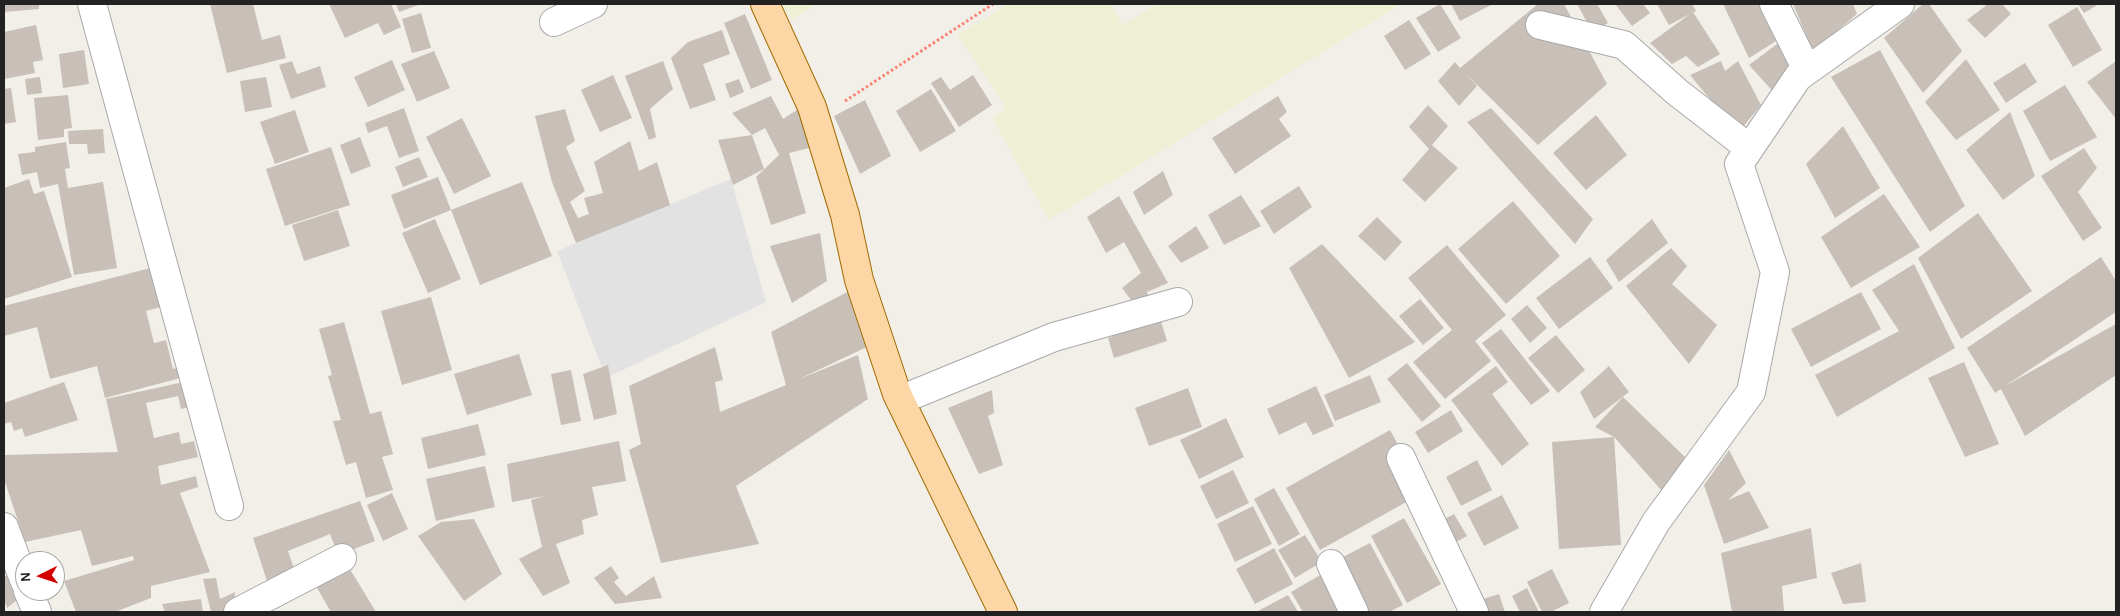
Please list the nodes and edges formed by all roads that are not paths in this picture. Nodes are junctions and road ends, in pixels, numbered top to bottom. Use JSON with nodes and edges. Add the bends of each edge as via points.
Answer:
{"nodes":[{"id":1,"x":92,"y":4,"type":"edge"},
{"id":2,"x":594,"y":4,"type":"edge"},
{"id":3,"x":765,"y":4,"type":"edge"},
{"id":4,"x":1774,"y":4,"type":"edge"},
{"id":5,"x":1900,"y":4,"type":"edge"},
{"id":6,"x":554,"y":22,"type":"dead end"},
{"id":7,"x":1540,"y":25,"type":"dead end"},
{"id":8,"x":1806,"y":70,"type":"junction"},
{"id":9,"x":1749,"y":148,"type":"junction"},
{"id":10,"x":1178,"y":302,"type":"dead end"},
{"id":11,"x":900,"y":400,"type":"junction"},
{"id":12,"x":1401,"y":458,"type":"dead end"},
{"id":13,"x":229,"y":506,"type":"dead end"},
{"id":14,"x":4,"y":527,"type":"edge"},
{"id":15,"x":15,"y":556,"type":"edge"},
{"id":16,"x":342,"y":558,"type":"dead end"},
{"id":17,"x":1331,"y":564,"type":"dead end"},
{"id":18,"x":238,"y":612,"type":"edge"},
{"id":19,"x":1003,"y":612,"type":"edge"},
{"id":20,"x":1354,"y":612,"type":"edge"},
{"id":21,"x":1474,"y":612,"type":"edge"},
{"id":22,"x":1604,"y":612,"type":"edge"}],
"edges":[{"from":1,"to":13,"type":"street"},
{"from":2,"to":6,"type":"street"},
{"from":3,"to":11,"type":"main road","via":[[812,108],[845,215],[859,280]]},
{"from":4,"to":8,"type":"street"},
{"from":5,"to":8,"type":"street"},
{"from":7,"to":9,"type":"street","via":[[1624,45],[1677,92]]},
{"from":8,"to":9,"type":"street"},
{"from":9,"to":22,"type":"street","via":[[1739,164],[1775,272],[1751,392],[1656,522]]},
{"from":10,"to":11,"type":"street","via":[[1054,337]]},
{"from":11,"to":19,"type":"main road"},
{"from":12,"to":21,"type":"street"},
{"from":14,"to":15,"type":"street"},
{"from":16,"to":18,"type":"street"},
{"from":17,"to":20,"type":"street"}]}
